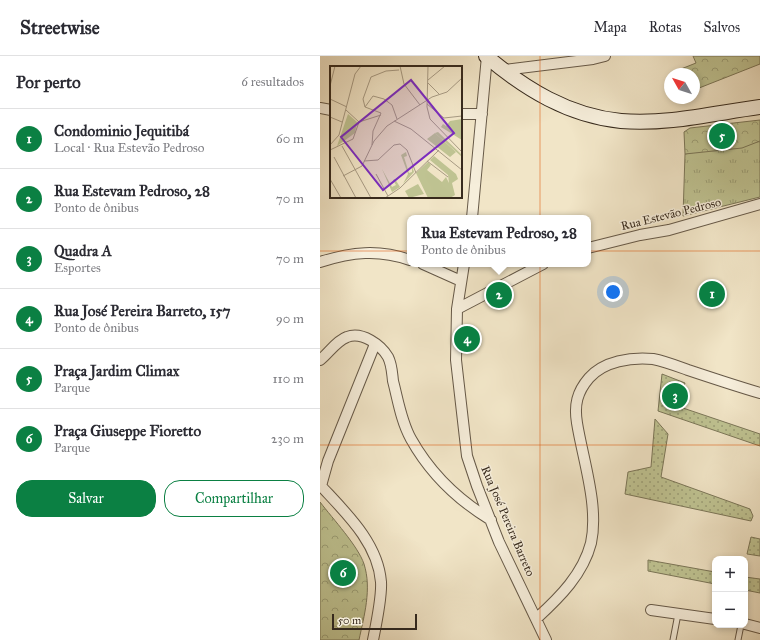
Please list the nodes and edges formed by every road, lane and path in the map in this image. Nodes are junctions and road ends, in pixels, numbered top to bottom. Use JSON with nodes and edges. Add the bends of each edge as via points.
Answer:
{"nodes":[{"id":1,"x":487,"y":56,"type":"edge"},
{"id":2,"x":605,"y":56,"type":"edge"},
{"id":3,"x":504,"y":70,"type":"junction"},
{"id":4,"x":760,"y":107,"type":"edge"},
{"id":5,"x":320,"y":108,"type":"edge"},
{"id":6,"x":330,"y":110,"type":"edge"},
{"id":7,"x":462,"y":114,"type":"edge"},
{"id":8,"x":482,"y":114,"type":"junction"},
{"id":9,"x":760,"y":204,"type":"edge"},
{"id":10,"x":472,"y":215,"type":"edge"},
{"id":11,"x":591,"y":247,"type":"edge"},
{"id":12,"x":407,"y":259,"type":"edge"},
{"id":13,"x":320,"y":262,"type":"edge"},
{"id":14,"x":430,"y":267,"type":"edge"},
{"id":15,"x":463,"y":267,"type":"edge"},
{"id":16,"x":538,"y":267,"type":"edge"},
{"id":17,"x":461,"y":281,"type":"junction"},
{"id":18,"x":457,"y":309,"type":"junction"},
{"id":19,"x":375,"y":344,"type":"junction"},
{"id":20,"x":320,"y":360,"type":"edge"},
{"id":21,"x":760,"y":393,"type":"edge"},
{"id":22,"x":320,"y":486,"type":"edge"},
{"id":23,"x":491,"y":520,"type":"junction"},
{"id":24,"x":651,"y":610,"type":"dead end"},
{"id":25,"x":678,"y":614,"type":"junction"},
{"id":26,"x":536,"y":618,"type":"junction"},
{"id":27,"x":712,"y":618,"type":"edge"},
{"id":28,"x":748,"y":625,"type":"edge"},
{"id":29,"x":740,"y":628,"type":"edge"},
{"id":30,"x":760,"y":628,"type":"edge"},
{"id":31,"x":373,"y":640,"type":"edge"},
{"id":32,"x":546,"y":640,"type":"edge"},
{"id":33,"x":673,"y":640,"type":"edge"},
{"id":34,"x":738,"y":640,"type":"edge"}],
"edges":[{"from":1,"to":3,"type":"main road"},
{"from":1,"to":8,"type":"street"},
{"from":2,"to":3,"type":"street"},
{"from":3,"to":4,"type":"main road","via":[[547,100],[595,116],[620,120],[664,120]]},
{"from":5,"to":6,"type":"street"},
{"from":7,"to":8,"type":"street"},
{"from":8,"to":10,"type":"street"},
{"from":9,"to":11,"type":"street","name":"Rua Estevão Pedroso","via":[[669,230]]},
{"from":12,"to":13,"type":"street","via":[[372,252]]},
{"from":14,"to":17,"type":"street"},
{"from":15,"to":17,"type":"street","name":"Rua José Pereira Barreto"},
{"from":16,"to":18,"type":"street"},
{"from":17,"to":18,"type":"street","name":"Rua José Pereira Barreto"},
{"from":18,"to":23,"type":"street","name":"Rua José Pereira Barreto","via":[[456,376],[467,456],[476,486]]},
{"from":19,"to":20,"type":"street","via":[[366,338],[349,336]]},
{"from":19,"to":22,"type":"street"},
{"from":19,"to":23,"type":"street","via":[[387,356],[403,422],[420,453],[459,498]]},
{"from":21,"to":26,"type":"street","via":[[654,360],[620,361],[606,365],[590,376],[577,395],[576,406],[593,520],[591,544],[572,582]]},
{"from":22,"to":31,"type":"street","via":[[354,521],[372,552],[378,569],[381,583]]},
{"from":23,"to":26,"type":"street","name":"Rua José Pereira Barreto"},
{"from":24,"to":25,"type":"street"},
{"from":25,"to":27,"type":"street"},
{"from":25,"to":33,"type":"lane"},
{"from":26,"to":32,"type":"street","name":"Rua José Pereira Barreto"},
{"from":28,"to":30,"type":"street"},
{"from":29,"to":34,"type":"lane"}]}
